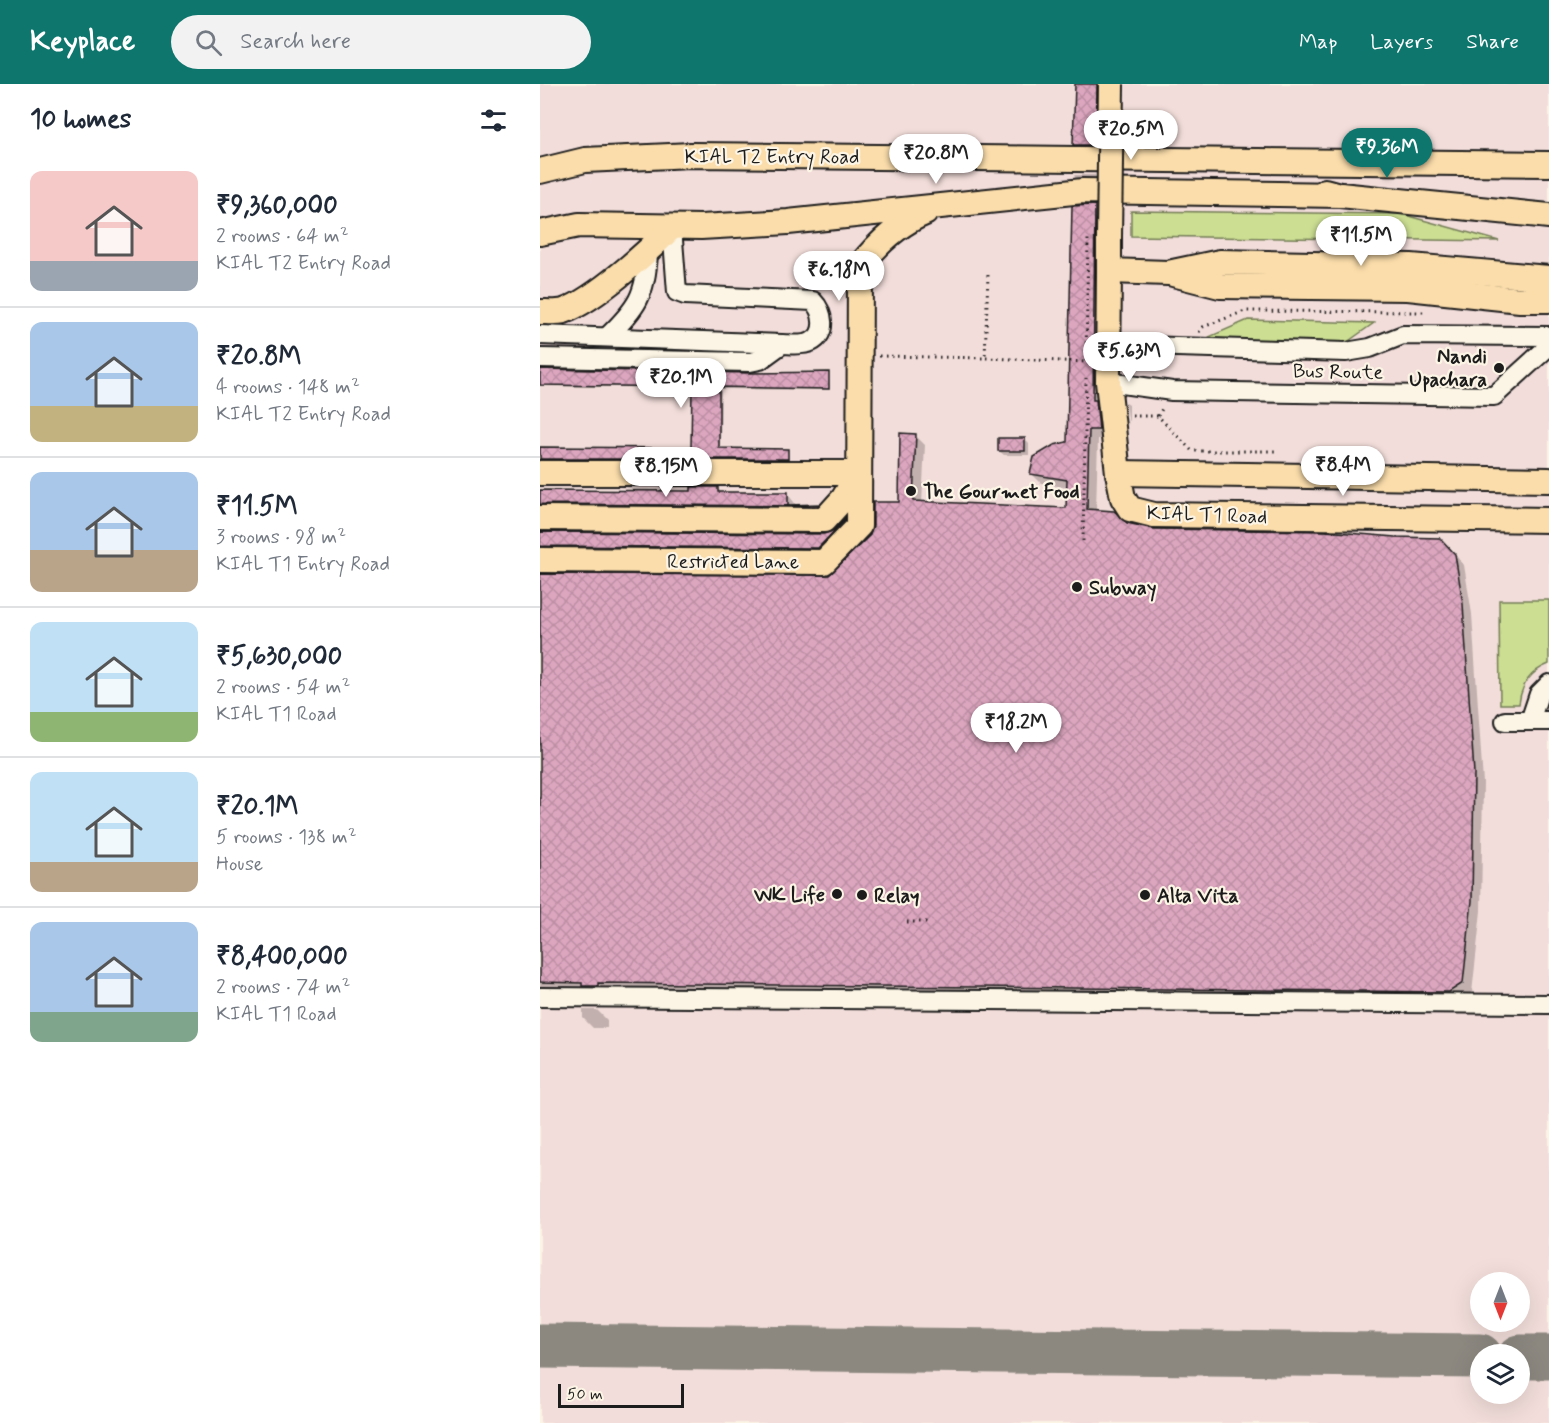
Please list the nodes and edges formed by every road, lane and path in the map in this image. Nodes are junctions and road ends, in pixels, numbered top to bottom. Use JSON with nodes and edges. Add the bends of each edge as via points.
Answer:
{"nodes":[{"id":1,"x":1111,"y":84,"type":"edge"},
{"id":2,"x":692,"y":154,"type":"junction"},
{"id":3,"x":540,"y":158,"type":"edge"},
{"id":4,"x":1222,"y":159,"type":"junction"},
{"id":5,"x":1549,"y":164,"type":"edge"},
{"id":6,"x":540,"y":171,"type":"edge"},
{"id":7,"x":1083,"y":191,"type":"junction"},
{"id":8,"x":1340,"y":195,"type":"junction"},
{"id":9,"x":948,"y":205,"type":"junction"},
{"id":10,"x":1549,"y":216,"type":"edge"},
{"id":11,"x":672,"y":227,"type":"junction"},
{"id":12,"x":540,"y":232,"type":"edge"},
{"id":13,"x":648,"y":253,"type":"junction"},
{"id":14,"x":1109,"y":271,"type":"junction"},
{"id":15,"x":1168,"y":273,"type":"junction"},
{"id":16,"x":988,"y":275,"type":"dead end"},
{"id":17,"x":1549,"y":278,"type":"edge"},
{"id":18,"x":1549,"y":300,"type":"edge"},
{"id":19,"x":540,"y":312,"type":"edge"},
{"id":20,"x":1430,"y":312,"type":"dead end"},
{"id":21,"x":540,"y":335,"type":"edge"},
{"id":22,"x":1549,"y":336,"type":"edge"},
{"id":23,"x":608,"y":337,"type":"junction"},
{"id":24,"x":782,"y":344,"type":"junction"},
{"id":25,"x":1109,"y":345,"type":"junction"},
{"id":26,"x":1549,"y":346,"type":"edge"},
{"id":27,"x":1184,"y":350,"type":"junction"},
{"id":28,"x":858,"y":356,"type":"junction"},
{"id":29,"x":540,"y":358,"type":"edge"},
{"id":30,"x":985,"y":358,"type":"junction"},
{"id":31,"x":1108,"y":382,"type":"junction"},
{"id":32,"x":1172,"y":390,"type":"junction"},
{"id":33,"x":1113,"y":416,"type":"junction"},
{"id":34,"x":1158,"y":416,"type":"junction"},
{"id":35,"x":1085,"y":417,"type":"junction"},
{"id":36,"x":1277,"y":451,"type":"dead end"},
{"id":37,"x":540,"y":473,"type":"edge"},
{"id":38,"x":859,"y":473,"type":"junction"},
{"id":39,"x":1118,"y":473,"type":"junction"},
{"id":40,"x":1549,"y":480,"type":"edge"},
{"id":41,"x":540,"y":518,"type":"edge"},
{"id":42,"x":1549,"y":520,"type":"edge"},
{"id":43,"x":1083,"y":541,"type":"dead end"},
{"id":44,"x":540,"y":560,"type":"edge"},
{"id":45,"x":1549,"y":684,"type":"edge"},
{"id":46,"x":1505,"y":721,"type":"dead end"},
{"id":47,"x":1530,"y":721,"type":"junction"},
{"id":48,"x":1549,"y":721,"type":"edge"},
{"id":49,"x":907,"y":922,"type":"dead end"},
{"id":50,"x":928,"y":922,"type":"dead end"},
{"id":51,"x":544,"y":1001,"type":"edge"},
{"id":52,"x":1549,"y":1004,"type":"edge"}],
"edges":[{"from":1,"to":14,"type":"main road","bridge":true},
{"from":2,"to":3,"type":"main road","via":[[590,153]]},
{"from":2,"to":4,"type":"main road","name":"KIAL T2 Entry Road"},
{"from":2,"to":6,"type":"main road","name":"KIAL T2 Entry Road","via":[[585,160]]},
{"from":4,"to":5,"type":"main road","name":"KIAL T2 Entry Road"},
{"from":4,"to":7,"type":"main road","name":"KIAL T2 Entry Road"},
{"from":4,"to":8,"type":"main road","name":"KIAL T2 Entry Road"},
{"from":7,"to":8,"type":"main road"},
{"from":7,"to":9,"type":"main road"},
{"from":8,"to":10,"type":"main road","name":"KIAL T2 Entry Road"},
{"from":9,"to":11,"type":"main road","via":[[788,222]]},
{"from":9,"to":28,"type":"main road","name":"Restricted Lane","via":[[900,226],[861,266]]},
{"from":11,"to":12,"type":"main road","via":[[579,225]]},
{"from":11,"to":13,"type":"main road"},
{"from":11,"to":24,"type":"lane","via":[[677,292],[813,301],[821,309],[822,323],[813,342]]},
{"from":13,"to":19,"type":"main road","via":[[563,311]]},
{"from":13,"to":23,"type":"lane","via":[[646,276],[636,307]]},
{"from":14,"to":15,"type":"main road"},
{"from":14,"to":25,"type":"main road"},
{"from":15,"to":17,"type":"main road","via":[[1220,262],[1411,266]]},
{"from":15,"to":18,"type":"main road","via":[[1220,286],[1408,288]]},
{"from":16,"to":30,"type":"path"},
{"from":20,"to":27,"type":"path","via":[[1245,311],[1203,327]]},
{"from":21,"to":23,"type":"lane"},
{"from":22,"to":27,"type":"lane","name":"Bus Route","via":[[1403,335],[1370,348],[1346,352]]},
{"from":23,"to":24,"type":"lane"},
{"from":24,"to":29,"type":"lane","via":[[760,360],[750,362]]},
{"from":25,"to":27,"type":"lane","name":"Bus Route"},
{"from":25,"to":31,"type":"main road"},
{"from":26,"to":32,"type":"lane","name":"Bus Route","via":[[1494,396]]},
{"from":28,"to":30,"type":"path"},
{"from":28,"to":38,"type":"main road","name":"Restricted Lane"},
{"from":30,"to":35,"type":"path","via":[[1087,361]]},
{"from":31,"to":32,"type":"lane","name":"Bus Route"},
{"from":31,"to":33,"type":"main road"},
{"from":32,"to":34,"type":"path"},
{"from":33,"to":34,"type":"path"},
{"from":33,"to":35,"type":"path"},
{"from":33,"to":39,"type":"main road"},
{"from":34,"to":36,"type":"path","via":[[1191,452]]},
{"from":35,"to":43,"type":"path"},
{"from":37,"to":38,"type":"main road"},
{"from":38,"to":41,"type":"main road","via":[[824,520]]},
{"from":38,"to":44,"type":"main road","name":"Restricted Lane","via":[[859,526],[824,562]]},
{"from":39,"to":40,"type":"main road","name":"KIAL T1 Road"},
{"from":39,"to":42,"type":"main road","name":"KIAL T1 Road","via":[[1123,498],[1130,509],[1154,515]]},
{"from":45,"to":47,"type":"lane","via":[[1539,694]]},
{"from":46,"to":47,"type":"lane"},
{"from":47,"to":48,"type":"lane"},
{"from":49,"to":50,"type":"path"},
{"from":51,"to":52,"type":"lane"}]}
